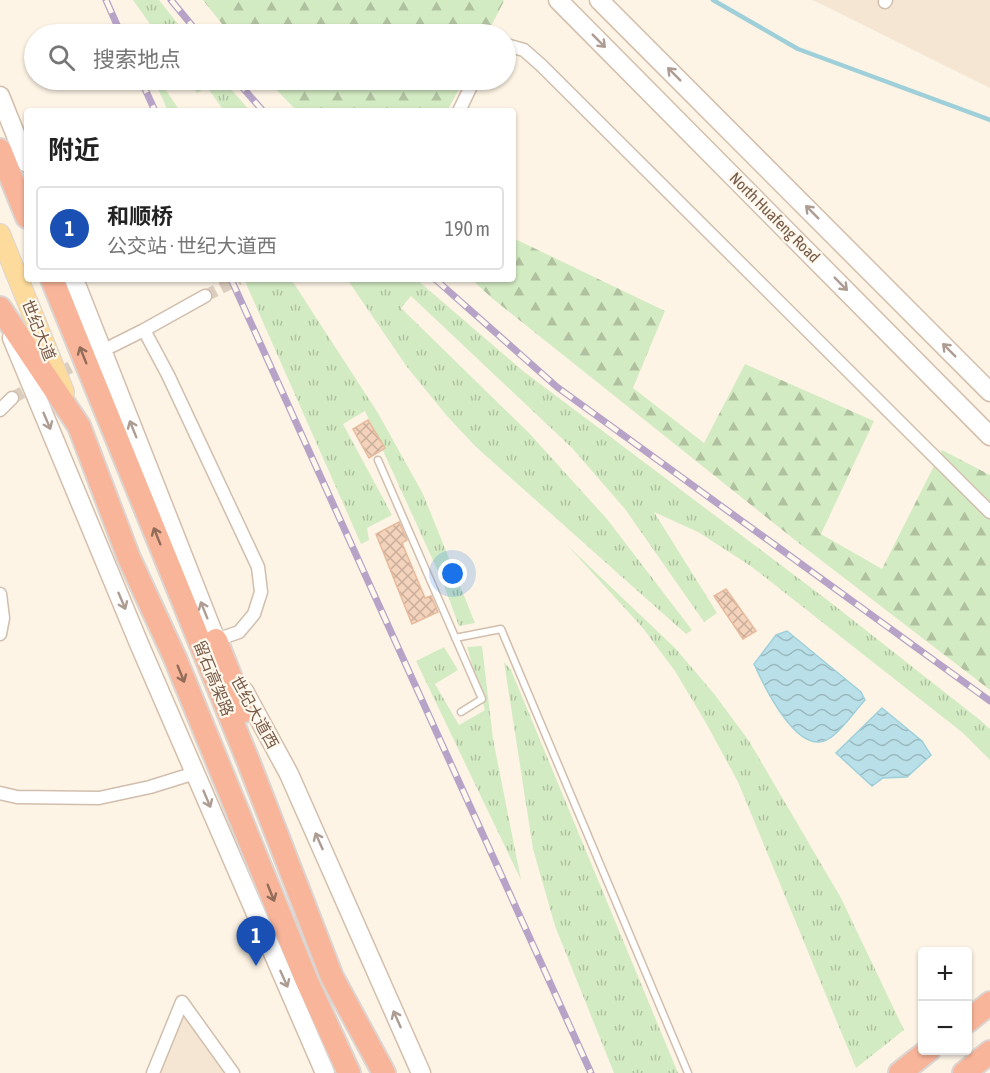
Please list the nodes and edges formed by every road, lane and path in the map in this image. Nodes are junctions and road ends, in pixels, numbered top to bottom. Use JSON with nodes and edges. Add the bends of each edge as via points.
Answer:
{"nodes":[{"id":1,"x":558,"y":0,"type":"edge"},
{"id":2,"x":599,"y":0,"type":"edge"},
{"id":3,"x":516,"y":48,"type":"edge"},
{"id":4,"x":469,"y":90,"type":"edge"},
{"id":5,"x":0,"y":96,"type":"edge"},
{"id":6,"x":460,"y":108,"type":"edge"},
{"id":7,"x":0,"y":150,"type":"edge"},
{"id":8,"x":24,"y":156,"type":"edge"},
{"id":9,"x":24,"y":210,"type":"edge"},
{"id":10,"x":0,"y":234,"type":"edge"},
{"id":11,"x":53,"y":282,"type":"edge"},
{"id":12,"x":75,"y":282,"type":"edge"},
{"id":13,"x":205,"y":296,"type":"tunnel mouth"},
{"id":14,"x":0,"y":308,"type":"edge"},
{"id":15,"x":144,"y":330,"type":"junction"},
{"id":16,"x":112,"y":346,"type":"dead end"},
{"id":17,"x":990,"y":392,"type":"edge"},
{"id":18,"x":12,"y":398,"type":"tunnel mouth"},
{"id":19,"x":0,"y":410,"type":"edge"},
{"id":20,"x":79,"y":426,"type":"junction"},
{"id":21,"x":990,"y":436,"type":"edge"},
{"id":22,"x":378,"y":460,"type":"dead end"},
{"id":23,"x":990,"y":512,"type":"edge"},
{"id":24,"x":0,"y":594,"type":"edge"},
{"id":25,"x":0,"y":634,"type":"edge"},
{"id":26,"x":455,"y":638,"type":"junction"},
{"id":27,"x":216,"y":639,"type":"junction"},
{"id":28,"x":461,"y":712,"type":"dead end"},
{"id":29,"x":195,"y":773,"type":"junction"},
{"id":30,"x":0,"y":793,"type":"edge"},
{"id":31,"x":990,"y":1003,"type":"edge"},
{"id":32,"x":972,"y":1018,"type":"edge"},
{"id":33,"x":990,"y":1052,"type":"edge"},
{"id":34,"x":923,"y":1055,"type":"edge"},
{"id":35,"x":153,"y":1073,"type":"edge"},
{"id":36,"x":233,"y":1073,"type":"edge"},
{"id":37,"x":325,"y":1073,"type":"edge"},
{"id":38,"x":349,"y":1073,"type":"edge"},
{"id":39,"x":384,"y":1073,"type":"edge"},
{"id":40,"x":421,"y":1073,"type":"edge"},
{"id":41,"x":688,"y":1073,"type":"edge"},
{"id":42,"x":900,"y":1073,"type":"edge"},
{"id":43,"x":964,"y":1073,"type":"edge"}],
"edges":[{"from":1,"to":21,"type":"main road","name":"North Huafeng Road","one_way":true},
{"from":17,"to":2,"type":"main road","name":"North Huafeng Road","one_way":true},
{"from":3,"to":23,"type":"street","via":[[542,66]]},
{"from":4,"to":6,"type":"street"},
{"from":5,"to":8,"type":"main road"},
{"from":7,"to":9,"type":"highway"},
{"from":10,"to":20,"type":"main road","name":"世纪大道"},
{"from":39,"to":11,"type":"highway","name":"留石高架路","one_way":true,"via":[[332,977]]},
{"from":27,"to":12,"type":"main road","name":"世纪大道西","one_way":true},
{"from":13,"to":15,"type":"street"},
{"from":14,"to":20,"type":"highway","name":"留石高架路"},
{"from":14,"to":29,"type":"main road","one_way":true},
{"from":15,"to":16,"type":"street"},
{"from":15,"to":27,"type":"street","via":[[258,567],[261,592],[254,614],[239,632]]},
{"from":18,"to":19,"type":"street"},
{"from":20,"to":38,"type":"highway","name":"留石高架路","one_way":true,"via":[[129,558],[175,658],[306,979]]},
{"from":22,"to":26,"type":"lane"},
{"from":24,"to":25,"type":"street"},
{"from":26,"to":28,"type":"lane","via":[[482,699]]},
{"from":26,"to":41,"type":"lane","via":[[501,629]]},
{"from":27,"to":39,"type":"highway"},
{"from":40,"to":27,"type":"main road","name":"世纪大道西","one_way":true,"via":[[289,774]]},
{"from":29,"to":30,"type":"street","via":[[150,788],[99,798],[17,797]]},
{"from":29,"to":37,"type":"main road","one_way":true},
{"from":31,"to":32,"type":"highway"},
{"from":33,"to":43,"type":"highway"},
{"from":34,"to":42,"type":"highway"},
{"from":35,"to":36,"type":"street","via":[[182,1002]]}]}
